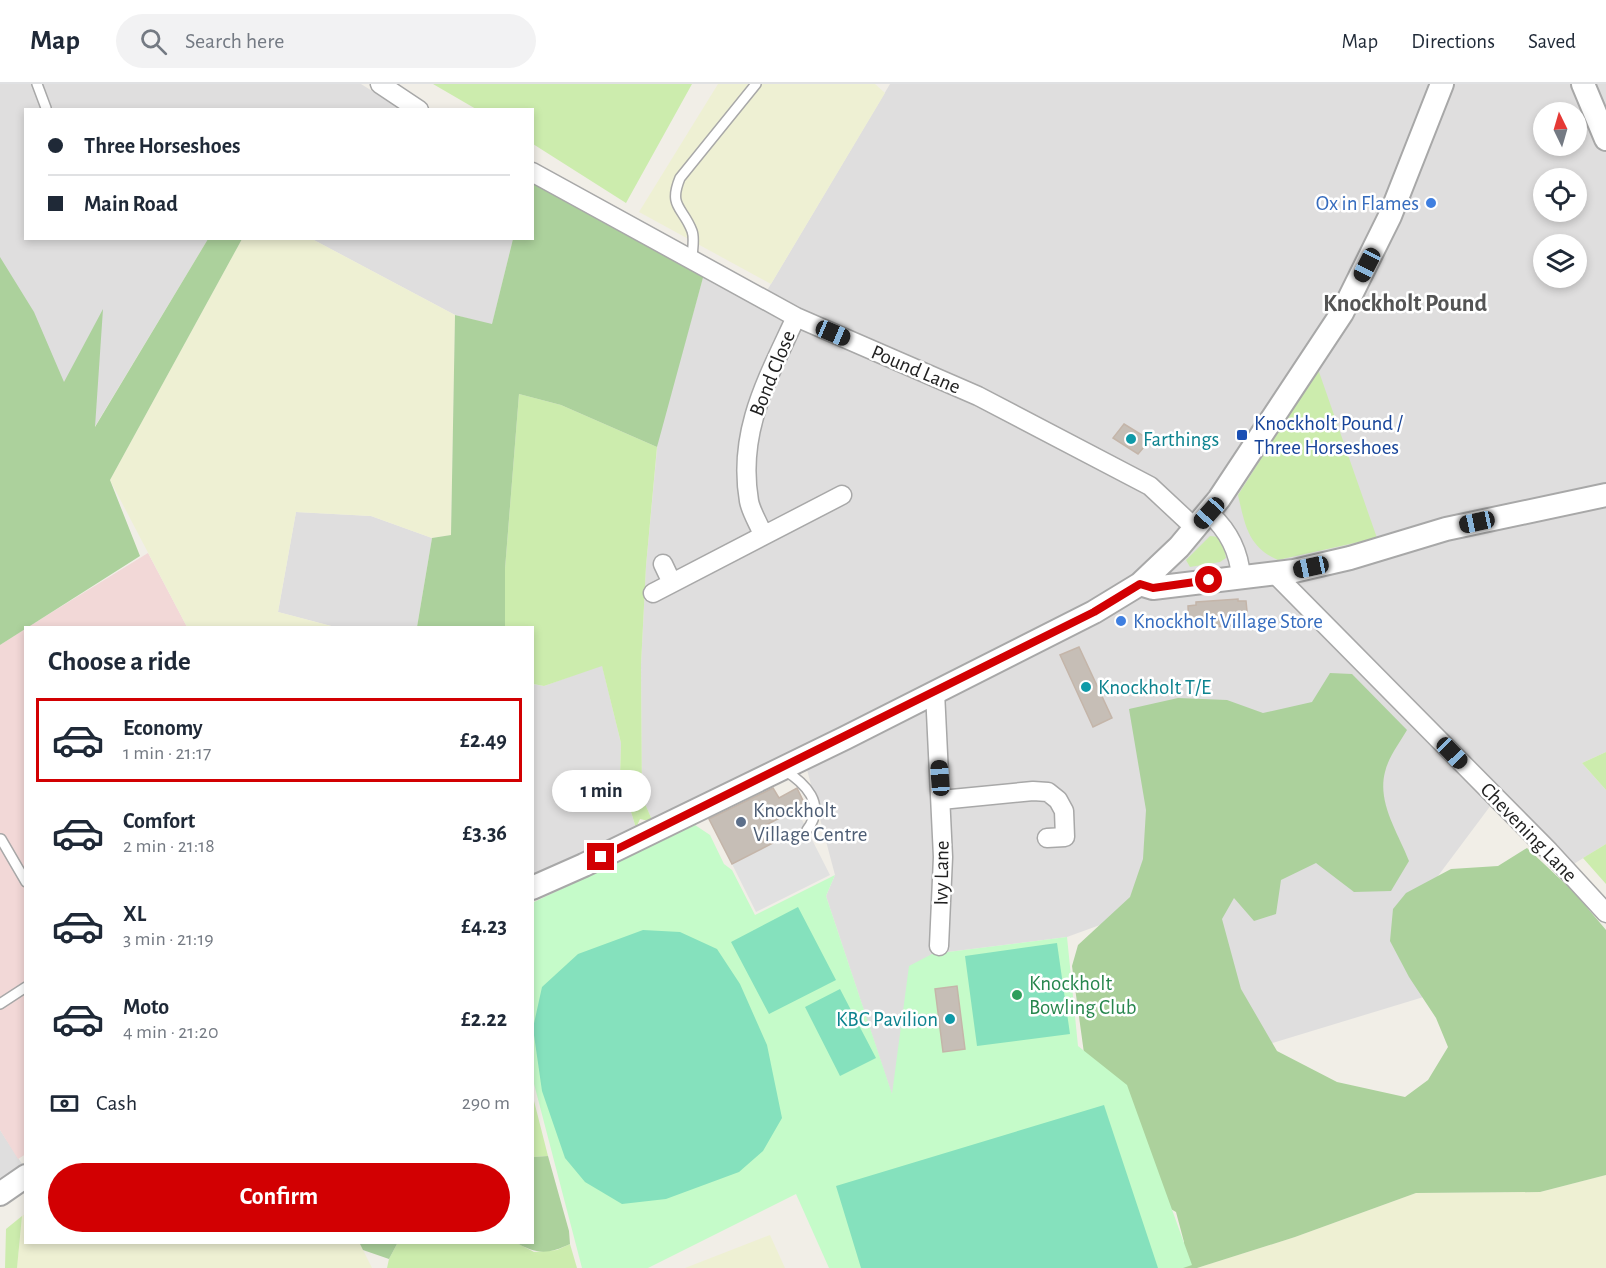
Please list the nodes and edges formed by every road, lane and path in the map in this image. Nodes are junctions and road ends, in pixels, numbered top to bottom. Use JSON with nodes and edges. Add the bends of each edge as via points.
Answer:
{"nodes":[{"id":1,"x":37,"y":84,"type":"edge"},
{"id":2,"x":380,"y":84,"type":"edge"},
{"id":3,"x":756,"y":84,"type":"edge"},
{"id":4,"x":1442,"y":84,"type":"edge"},
{"id":5,"x":1583,"y":84,"type":"edge"},
{"id":6,"x":46,"y":108,"type":"dead end"},
{"id":7,"x":416,"y":108,"type":"edge"},
{"id":8,"x":1606,"y":139,"type":"edge"},
{"id":9,"x":534,"y":173,"type":"edge"},
{"id":10,"x":692,"y":260,"type":"junction"},
{"id":11,"x":796,"y":317,"type":"junction"},
{"id":12,"x":1606,"y":495,"type":"edge"},
{"id":13,"x":836,"y":503,"type":"dead end"},
{"id":14,"x":1202,"y":521,"type":"junction"},
{"id":15,"x":763,"y":535,"type":"junction"},
{"id":16,"x":663,"y":564,"type":"dead end"},
{"id":17,"x":1275,"y":574,"type":"junction"},
{"id":18,"x":1242,"y":577,"type":"junction"},
{"id":19,"x":672,"y":583,"type":"junction"},
{"id":20,"x":1140,"y":584,"type":"junction"},
{"id":21,"x":653,"y":593,"type":"dead end"},
{"id":22,"x":935,"y":692,"type":"junction"},
{"id":23,"x":782,"y":769,"type":"junction"},
{"id":24,"x":941,"y":800,"type":"junction"},
{"id":25,"x":807,"y":830,"type":"dead end"},
{"id":26,"x":1047,"y":838,"type":"dead end"},
{"id":27,"x":1,"y":839,"type":"edge"},
{"id":28,"x":24,"y":879,"type":"edge"},
{"id":29,"x":534,"y":887,"type":"edge"},
{"id":30,"x":1606,"y":913,"type":"edge"},
{"id":31,"x":939,"y":946,"type":"dead end"},
{"id":32,"x":24,"y":988,"type":"edge"},
{"id":33,"x":0,"y":1004,"type":"edge"},
{"id":34,"x":24,"y":1177,"type":"edge"},
{"id":35,"x":0,"y":1194,"type":"edge"}],
"edges":[{"from":1,"to":6,"type":"lane"},
{"from":2,"to":7,"type":"street"},
{"from":3,"to":10,"type":"lane","via":[[686,170],[675,191],[675,202],[693,232]]},
{"from":4,"to":14,"type":"street","via":[[1394,208],[1355,290],[1303,375]]},
{"from":5,"to":8,"type":"street"},
{"from":9,"to":10,"type":"street","name":"Pound Lane"},
{"from":10,"to":11,"type":"street","name":"Pound Lane"},
{"from":11,"to":14,"type":"street","name":"Pound Lane","via":[[978,396],[1150,486]]},
{"from":11,"to":15,"type":"street","name":"Bond Close","via":[[757,402],[749,434],[749,503]]},
{"from":12,"to":17,"type":"street","via":[[1446,529]]},
{"from":13,"to":15,"type":"street"},
{"from":14,"to":18,"type":"street","name":"Pound Lane","via":[[1231,538]]},
{"from":14,"to":20,"type":"street"},
{"from":15,"to":19,"type":"street"},
{"from":16,"to":19,"type":"street"},
{"from":17,"to":18,"type":"street"},
{"from":17,"to":30,"type":"street","name":"Chevening Lane"},
{"from":18,"to":20,"type":"street","via":[[1153,588]]},
{"from":19,"to":21,"type":"street"},
{"from":20,"to":22,"type":"street","via":[[1094,612]]},
{"from":22,"to":23,"type":"street"},
{"from":22,"to":24,"type":"street","name":"Ivy Lane"},
{"from":23,"to":25,"type":"lane","via":[[808,788],[813,800]]},
{"from":23,"to":29,"type":"street"},
{"from":24,"to":26,"type":"street","via":[[1048,792],[1064,811],[1065,837]]},
{"from":24,"to":31,"type":"street","name":"Ivy Lane"},
{"from":27,"to":28,"type":"lane"},
{"from":32,"to":33,"type":"lane"},
{"from":34,"to":35,"type":"street"}]}
